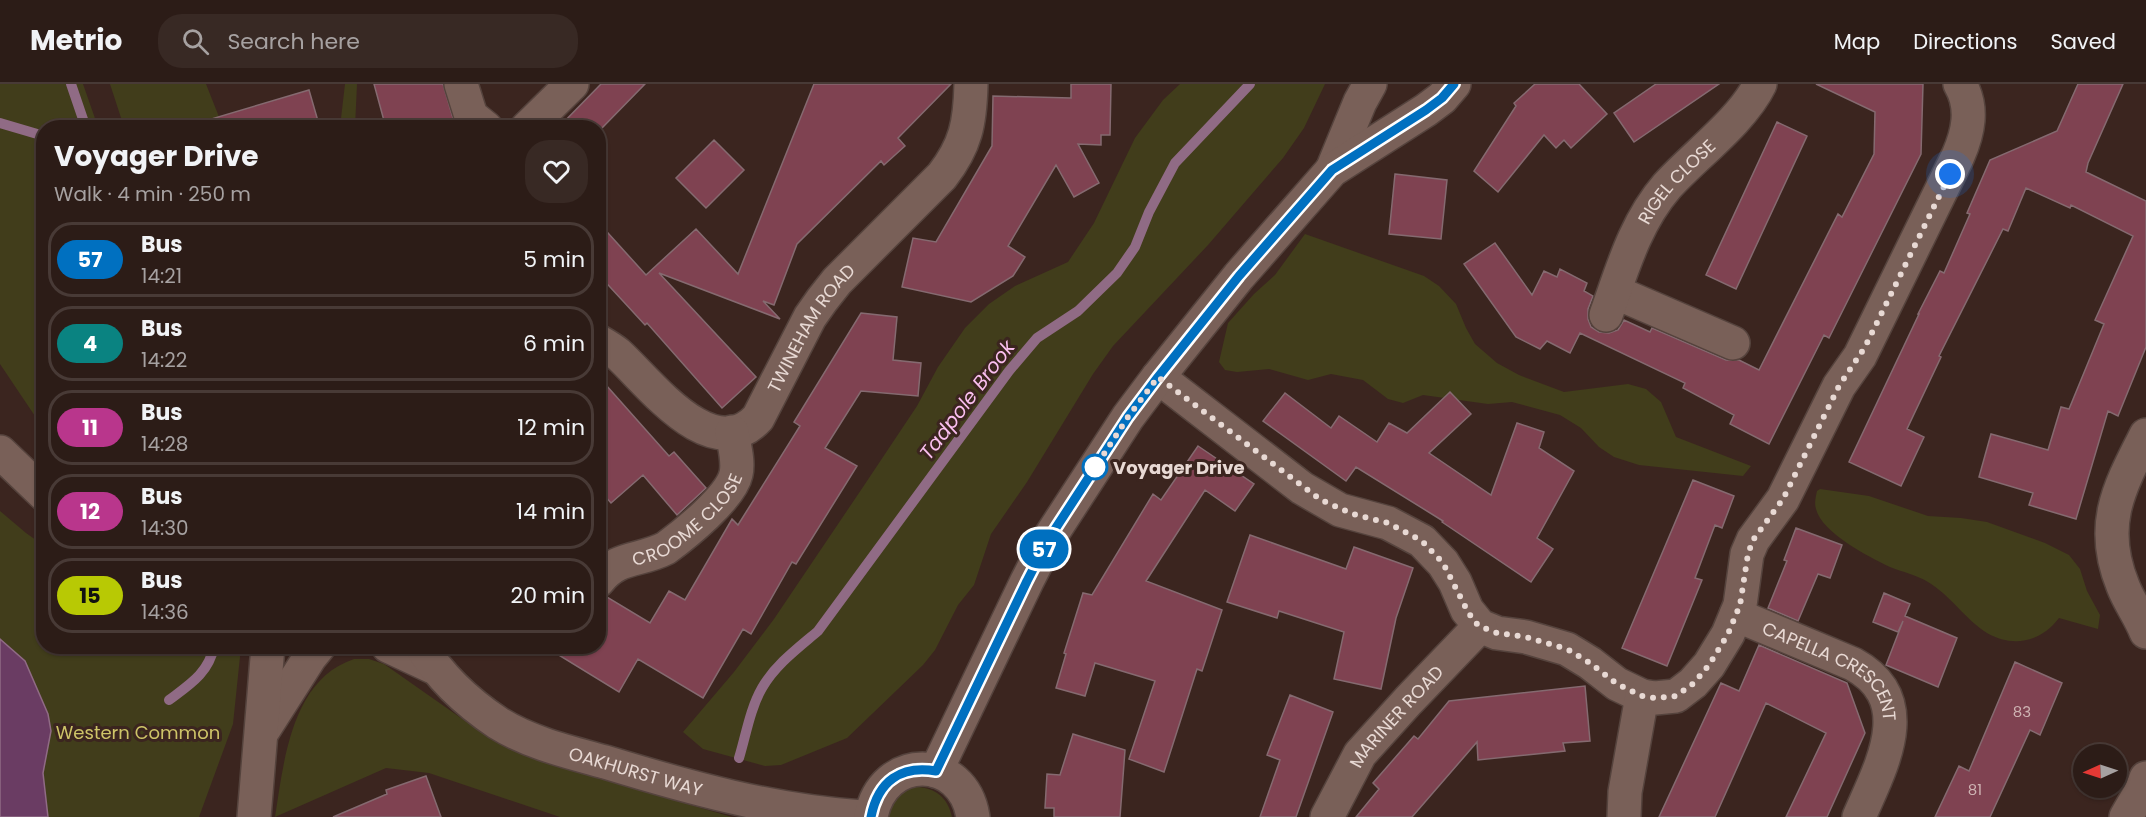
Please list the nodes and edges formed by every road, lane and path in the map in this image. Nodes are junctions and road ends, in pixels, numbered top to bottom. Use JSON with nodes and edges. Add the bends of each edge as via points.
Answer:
{"nodes":[{"id":1,"x":461,"y":84,"type":"edge"},
{"id":2,"x":572,"y":84,"type":"edge"},
{"id":3,"x":971,"y":84,"type":"edge"},
{"id":4,"x":1371,"y":84,"type":"edge"},
{"id":5,"x":1454,"y":84,"type":"edge"},
{"id":6,"x":1760,"y":84,"type":"edge"},
{"id":7,"x":1960,"y":84,"type":"edge"},
{"id":8,"x":476,"y":120,"type":"edge"},
{"id":9,"x":534,"y":120,"type":"edge"},
{"id":10,"x":1332,"y":170,"type":"junction"},
{"id":11,"x":1733,"y":343,"type":"dead end"},
{"id":12,"x":606,"y":346,"type":"edge"},
{"id":13,"x":1158,"y":377,"type":"junction"},
{"id":14,"x":732,"y":432,"type":"junction"},
{"id":15,"x":2146,"y":435,"type":"edge"},
{"id":16,"x":0,"y":453,"type":"edge"},
{"id":17,"x":36,"y":487,"type":"edge"},
{"id":18,"x":606,"y":571,"type":"edge"},
{"id":19,"x":1736,"y":615,"type":"junction"},
{"id":20,"x":1479,"y":626,"type":"junction"},
{"id":21,"x":2146,"y":632,"type":"edge"},
{"id":22,"x":267,"y":654,"type":"edge"},
{"id":23,"x":312,"y":654,"type":"edge"},
{"id":24,"x":427,"y":657,"type":"edge"},
{"id":25,"x":1642,"y":696,"type":"junction"},
{"id":26,"x":260,"y":735,"type":"junction"},
{"id":27,"x":936,"y":771,"type":"junction"},
{"id":28,"x":2146,"y":778,"type":"edge"},
{"id":29,"x":254,"y":817,"type":"edge"},
{"id":30,"x":862,"y":817,"type":"edge"},
{"id":31,"x":871,"y":817,"type":"edge"},
{"id":32,"x":973,"y":817,"type":"edge"},
{"id":33,"x":1327,"y":817,"type":"edge"},
{"id":34,"x":1624,"y":817,"type":"edge"},
{"id":35,"x":1859,"y":817,"type":"edge"},
{"id":36,"x":2126,"y":817,"type":"edge"}],
"edges":[{"from":1,"to":8,"type":"street","via":[[471,116]]},
{"from":2,"to":9,"type":"street"},
{"from":3,"to":14,"type":"street","name":"TWINEHAM ROAD","via":[[968,123],[956,158],[837,281],[810,317],[758,418]]},
{"from":4,"to":10,"type":"street"},
{"from":5,"to":10,"type":"street","via":[[1426,110]]},
{"from":6,"to":11,"type":"street","name":"RIGEL CLOSE","via":[[1747,104],[1668,184],[1648,210],[1610,303]]},
{"from":7,"to":19,"type":"street","via":[[1968,105],[1965,139],[1865,347],[1839,386],[1783,499],[1753,540]]},
{"from":10,"to":13,"type":"street"},
{"from":12,"to":14,"type":"street","via":[[681,414],[710,431]]},
{"from":13,"to":20,"type":"street","via":[[1321,500],[1388,523],[1422,541],[1443,563]]},
{"from":13,"to":27,"type":"street","via":[[1048,540]]},
{"from":14,"to":18,"type":"street","name":"CROOME CLOSE","via":[[736,478],[722,499],[666,548],[617,563]]},
{"from":15,"to":21,"type":"street","via":[[2122,483],[2112,530],[2123,586]]},
{"from":16,"to":17,"type":"street"},
{"from":19,"to":25,"type":"street","via":[[1717,653],[1687,690],[1669,697]]},
{"from":19,"to":35,"type":"street","name":"CAPELLA CRESCENT","via":[[1853,664],[1876,681],[1887,701],[1889,742]]},
{"from":20,"to":25,"type":"street","via":[[1567,649],[1617,684]]},
{"from":20,"to":33,"type":"street","name":"MARINER ROAD","via":[[1360,754]]},
{"from":22,"to":26,"type":"street"},
{"from":23,"to":26,"type":"street"},
{"from":24,"to":30,"type":"street","name":"OAKHURST WAY","via":[[465,697],[498,723],[542,743],[742,801]]},
{"from":25,"to":34,"type":"street"},
{"from":26,"to":29,"type":"street"},
{"from":27,"to":31,"type":"street","via":[[921,768],[893,778],[874,802]]},
{"from":27,"to":32,"type":"street","via":[[952,778],[963,789]]},
{"from":28,"to":36,"type":"street"}]}
